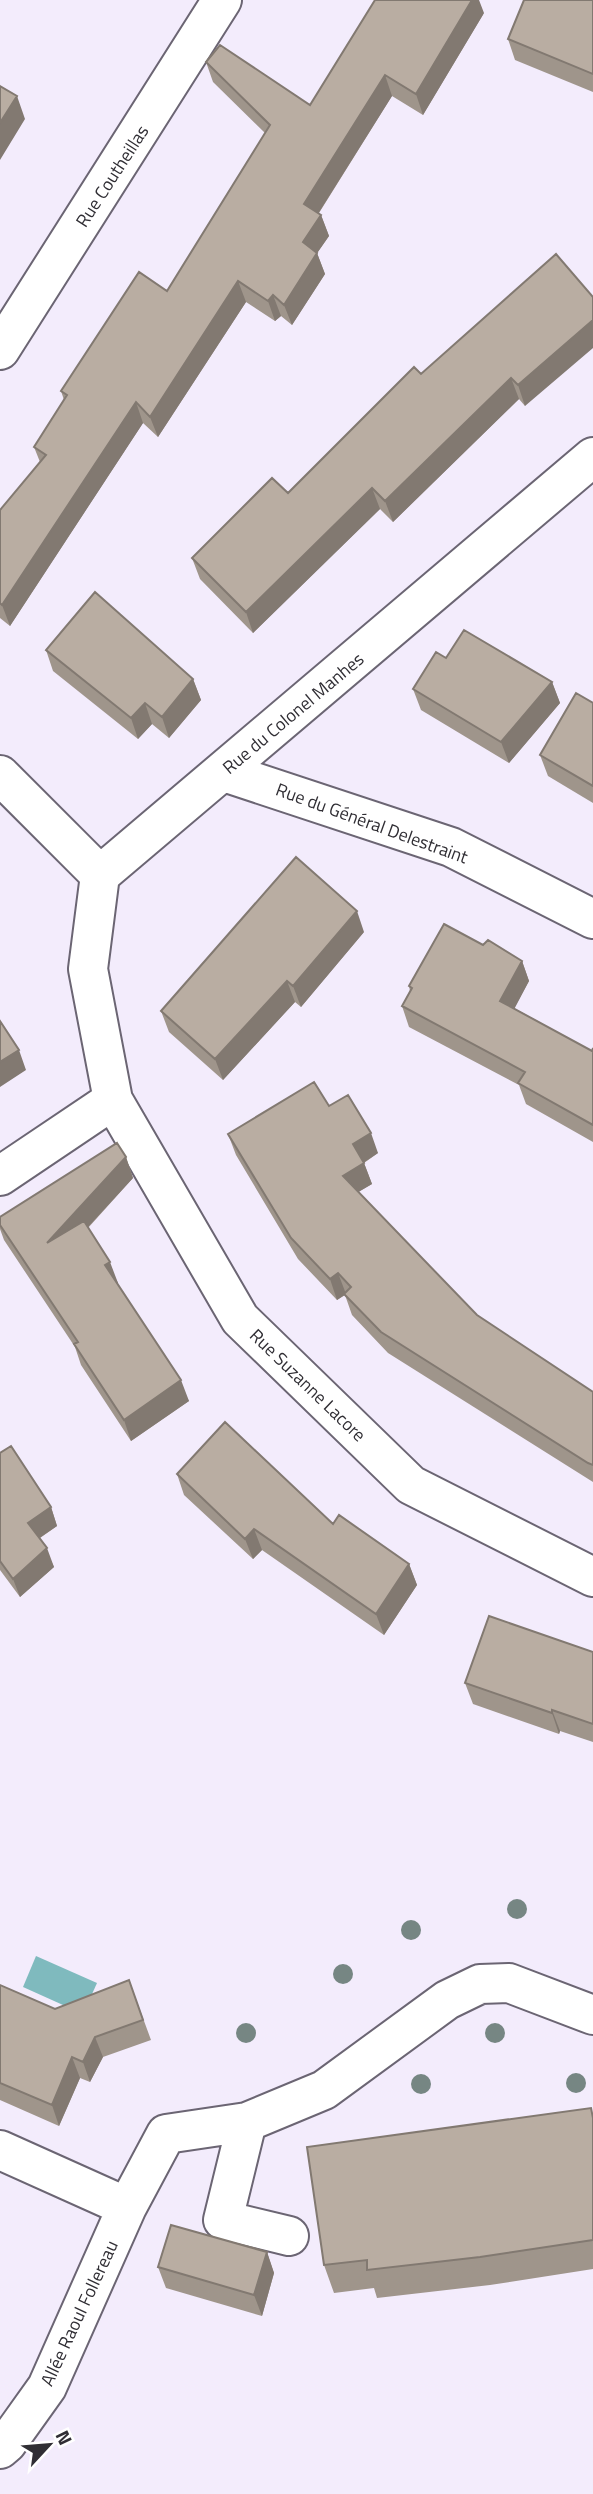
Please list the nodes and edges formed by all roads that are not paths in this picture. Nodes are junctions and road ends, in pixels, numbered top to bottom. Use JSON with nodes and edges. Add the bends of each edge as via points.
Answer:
{"nodes":[{"id":1,"x":222,"y":0,"type":"edge"},
{"id":2,"x":0,"y":350,"type":"edge"},
{"id":3,"x":593,"y":457,"type":"edge"},
{"id":4,"x":224,"y":772,"type":"junction"},
{"id":5,"x":0,"y":775,"type":"edge"},
{"id":6,"x":100,"y":875,"type":"junction"},
{"id":7,"x":593,"y":919,"type":"edge"},
{"id":8,"x":113,"y":1100,"type":"junction"},
{"id":9,"x":0,"y":1176,"type":"edge"},
{"id":10,"x":593,"y":1577,"type":"edge"},
{"id":11,"x":593,"y":2015,"type":"edge"},
{"id":12,"x":247,"y":2122,"type":"junction"},
{"id":13,"x":0,"y":2150,"type":"edge"},
{"id":14,"x":127,"y":2207,"type":"junction"},
{"id":15,"x":289,"y":2236,"type":"dead end"},
{"id":16,"x":0,"y":2449,"type":"edge"}],
"edges":[{"from":1,"to":2,"type":"street","name":"Rue Coutheillas"},
{"from":3,"to":4,"type":"street","name":"Rue du Colonel Manhes"},
{"from":4,"to":6,"type":"street","name":"Rue du Colonel Manhes"},
{"from":4,"to":7,"type":"street","name":"Rue du Général Delestraint","via":[[451,847]]},
{"from":5,"to":6,"type":"street"},
{"from":6,"to":8,"type":"street","name":"Rue Suzanne Lacore","via":[[88,970]]},
{"from":8,"to":9,"type":"street"},
{"from":8,"to":10,"type":"street","name":"Rue Suzanne Lacore","via":[[240,1319],[411,1485]]},
{"from":11,"to":12,"type":"street","via":[[509,1983],[480,1984],[447,2000],[324,2090]]},
{"from":12,"to":14,"type":"street","name":"Allée Raoul Follereau","via":[[166,2134]]},
{"from":12,"to":15,"type":"street","via":[[223,2220]]},
{"from":13,"to":14,"type":"street"},
{"from":14,"to":16,"type":"street","name":"Allée Raoul Follereau","via":[[47,2387]]}]}
